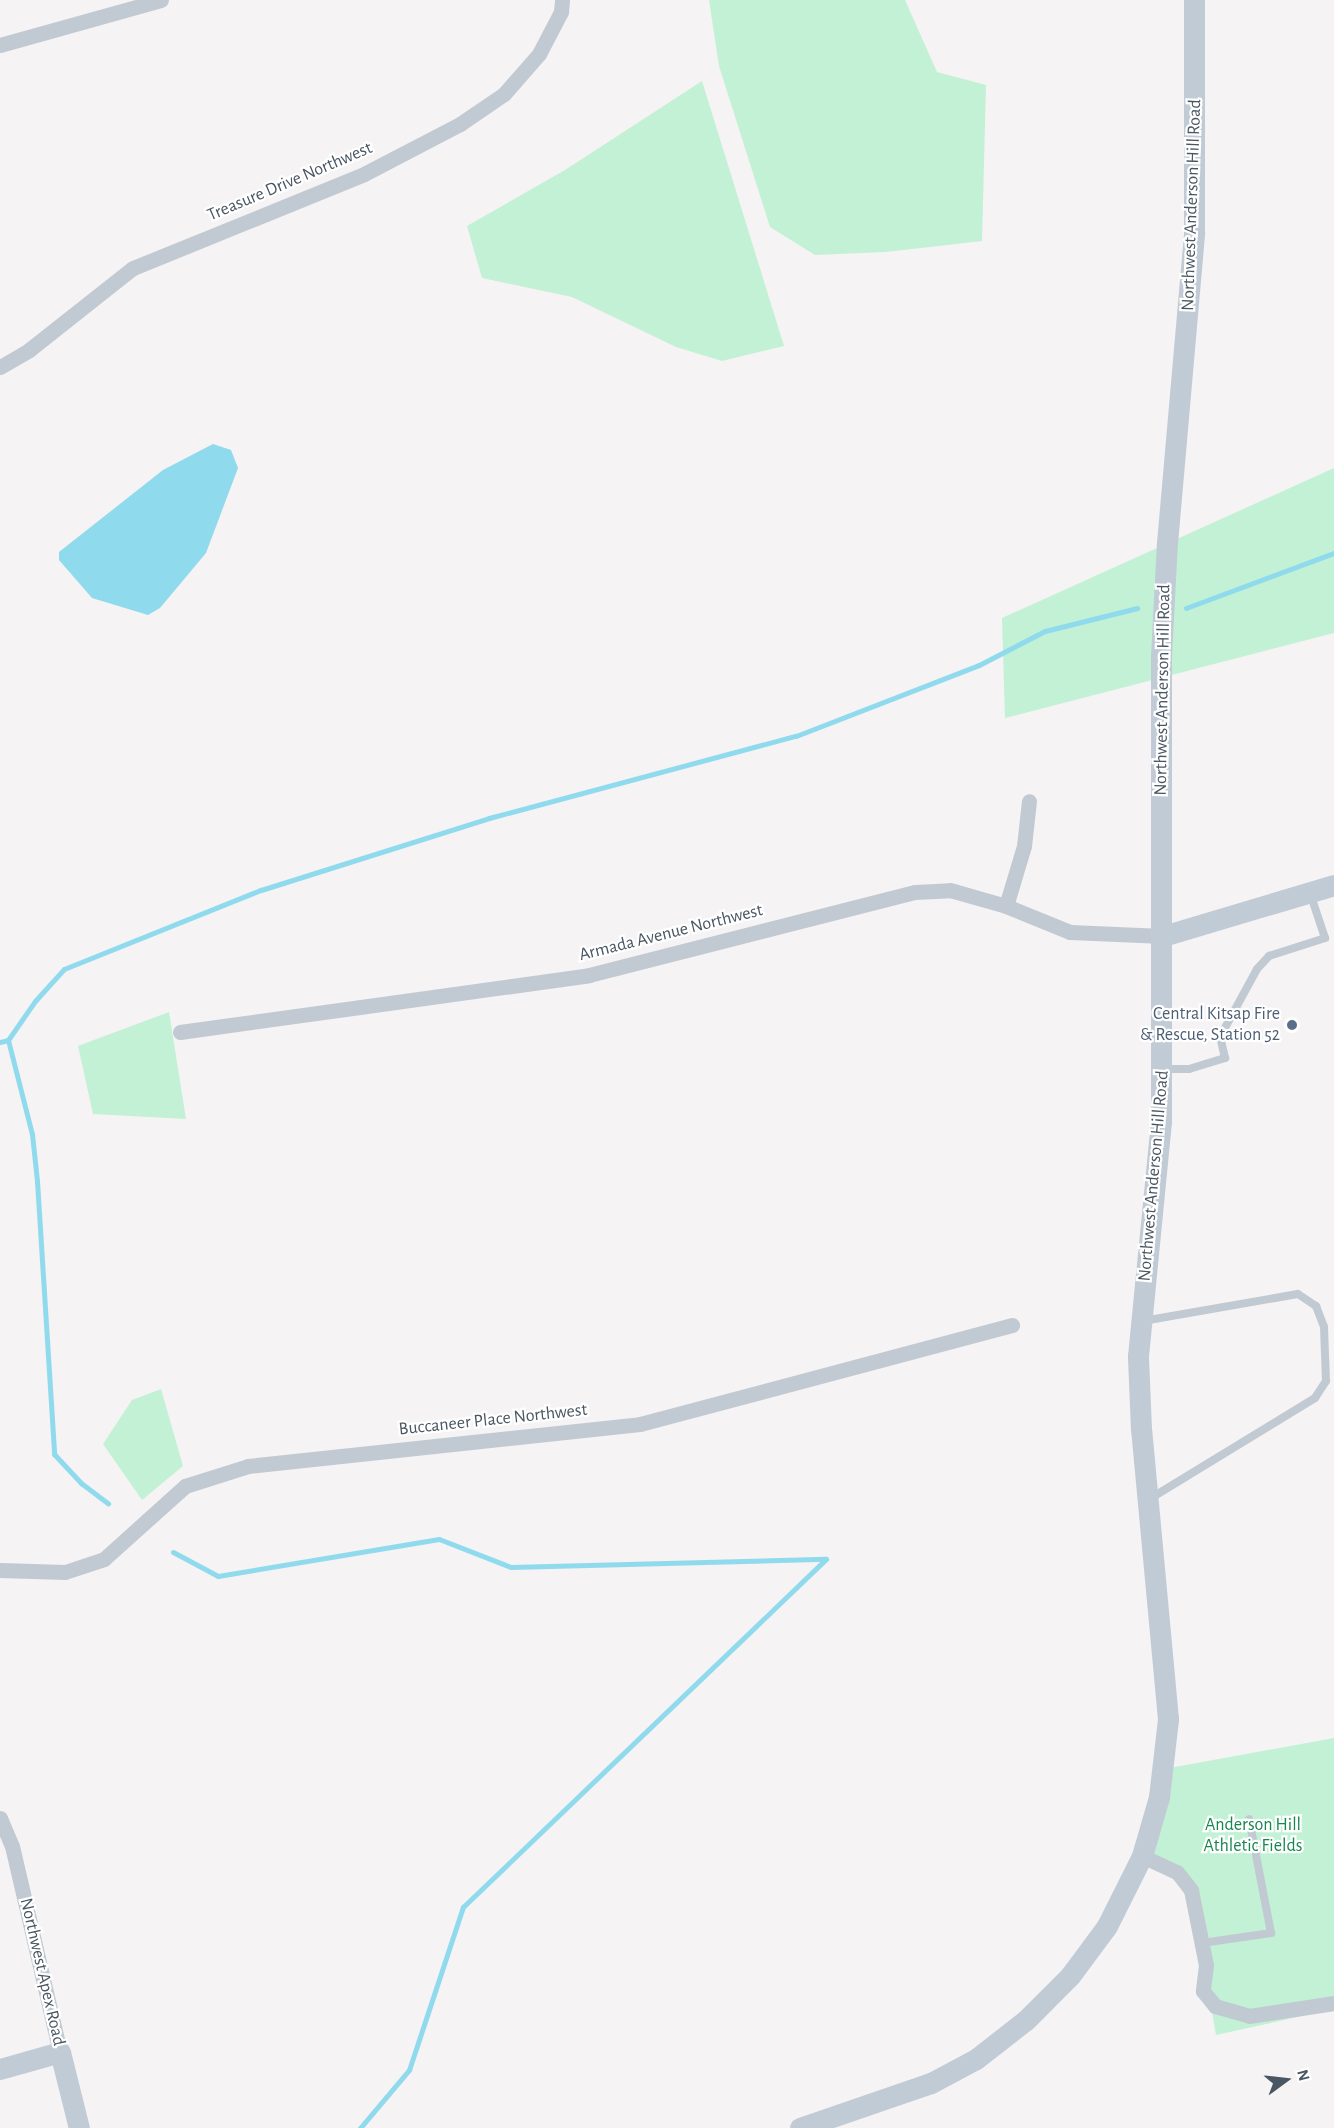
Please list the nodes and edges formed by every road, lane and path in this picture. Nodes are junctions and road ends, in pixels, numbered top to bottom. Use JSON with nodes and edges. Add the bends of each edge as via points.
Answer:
{"nodes":[{"id":1,"x":161,"y":0,"type":"edge"},
{"id":2,"x":562,"y":0,"type":"edge"},
{"id":3,"x":1194,"y":0,"type":"edge"},
{"id":4,"x":0,"y":45,"type":"edge"},
{"id":5,"x":0,"y":367,"type":"edge"},
{"id":6,"x":1029,"y":801,"type":"dead end"},
{"id":7,"x":1334,"y":885,"type":"edge"},
{"id":8,"x":1310,"y":892,"type":"junction"},
{"id":9,"x":1006,"y":906,"type":"junction"},
{"id":10,"x":1163,"y":936,"type":"junction"},
{"id":11,"x":180,"y":1032,"type":"dead end"},
{"id":12,"x":1163,"y":1069,"type":"junction"},
{"id":13,"x":1141,"y":1321,"type":"junction"},
{"id":14,"x":1012,"y":1325,"type":"dead end"},
{"id":15,"x":1147,"y":1500,"type":"junction"},
{"id":16,"x":0,"y":1570,"type":"edge"},
{"id":17,"x":0,"y":1818,"type":"edge"},
{"id":18,"x":1249,"y":1819,"type":"dead end"},
{"id":19,"x":1142,"y":1856,"type":"junction"},
{"id":20,"x":1202,"y":1943,"type":"junction"},
{"id":21,"x":1334,"y":2003,"type":"edge"},
{"id":22,"x":60,"y":2052,"type":"junction"},
{"id":23,"x":0,"y":2069,"type":"edge"},
{"id":24,"x":79,"y":2128,"type":"edge"},
{"id":25,"x":800,"y":2128,"type":"edge"}],
"edges":[{"from":1,"to":4,"type":"street"},
{"from":2,"to":5,"type":"street","name":"Treasure Drive Northwest","via":[[561,12],[539,54],[504,94],[460,124],[364,174],[133,268],[29,350]]},
{"from":3,"to":10,"type":"main road","name":"Northwest Anderson Hill Road","via":[[1194,232],[1162,645]]},
{"from":6,"to":9,"type":"street","via":[[1024,846]]},
{"from":7,"to":8,"type":"main road"},
{"from":8,"to":10,"type":"main road"},
{"from":8,"to":12,"type":"lane","via":[[1325,939],[1269,956],[1257,969],[1220,1037],[1225,1058],[1189,1069]]},
{"from":9,"to":10,"type":"street","name":"Armada Avenue Northwest","via":[[1070,932]]},
{"from":9,"to":11,"type":"street","name":"Armada Avenue Northwest","via":[[950,890],[915,892],[589,975]]},
{"from":10,"to":12,"type":"main road","name":"Northwest Anderson Hill Road"},
{"from":12,"to":13,"type":"main road","name":"Northwest Anderson Hill Road","via":[[1160,1146]]},
{"from":13,"to":15,"type":"main road","name":"Northwest Anderson Hill Road","via":[[1138,1388]]},
{"from":13,"to":15,"type":"lane","via":[[1298,1294],[1316,1306],[1324,1327],[1325,1346],[1326,1381],[1316,1398]]},
{"from":14,"to":16,"type":"street","name":"Buccaneer Place Northwest","via":[[640,1424],[248,1466],[185,1485],[104,1559],[65,1572]]},
{"from":15,"to":19,"type":"main road","name":"Northwest Anderson Hill Road","via":[[1168,1719],[1159,1797]]},
{"from":17,"to":22,"type":"street","name":"Northwest Apex Road","via":[[17,1868]]},
{"from":18,"to":20,"type":"lane","via":[[1271,1933]]},
{"from":19,"to":20,"type":"street","via":[[1185,1880],[1196,1901]]},
{"from":19,"to":25,"type":"main road","name":"Northwest Anderson Hill Road","via":[[1118,1908],[1083,1960],[1056,1992],[1010,2033],[976,2059],[931,2083]]},
{"from":20,"to":21,"type":"street","via":[[1206,1965],[1203,1991],[1215,2006],[1249,2016]]},
{"from":22,"to":23,"type":"main road"},
{"from":22,"to":24,"type":"main road","name":"Northwest Apex Road"}]}
